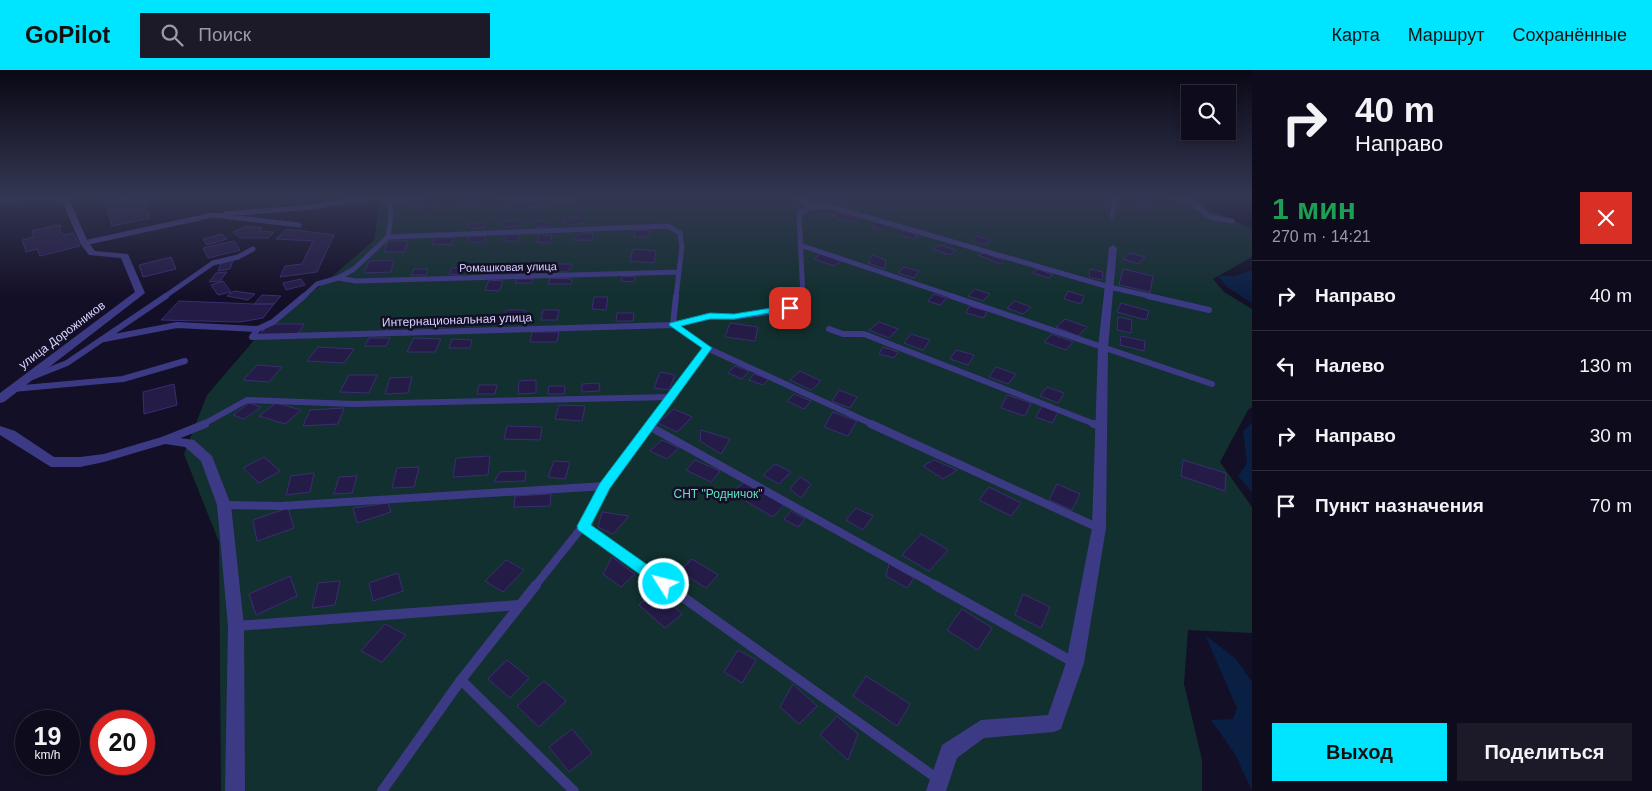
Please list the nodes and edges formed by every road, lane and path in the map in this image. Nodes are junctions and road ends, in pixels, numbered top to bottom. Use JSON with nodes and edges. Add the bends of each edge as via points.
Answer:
{"nodes":[{"id":1,"x":79,"y":230,"type":"edge"},
{"id":2,"x":143,"y":230,"type":"edge"},
{"id":3,"x":389,"y":230,"type":"edge"},
{"id":4,"x":575,"y":230,"type":"edge"},
{"id":5,"x":674,"y":230,"type":"edge"},
{"id":6,"x":800,"y":230,"type":"edge"},
{"id":7,"x":910,"y":230,"type":"edge"},
{"id":8,"x":388,"y":237,"type":"junction"},
{"id":9,"x":84,"y":242,"type":"junction"},
{"id":10,"x":800,"y":245,"type":"junction"},
{"id":11,"x":1114,"y":248,"type":"dead end"},
{"id":12,"x":253,"y":250,"type":"dead end"},
{"id":13,"x":680,"y":272,"type":"junction"},
{"id":14,"x":338,"y":278,"type":"junction"},
{"id":15,"x":1109,"y":287,"type":"junction"},
{"id":16,"x":1209,"y":310,"type":"dead end"},
{"id":17,"x":673,"y":325,"type":"junction"},
{"id":18,"x":258,"y":329,"type":"junction"},
{"id":19,"x":829,"y":329,"type":"dead end"},
{"id":20,"x":104,"y":339,"type":"junction"},
{"id":21,"x":707,"y":348,"type":"junction"},
{"id":22,"x":1103,"y":348,"type":"junction"},
{"id":23,"x":186,"y":361,"type":"dead end"},
{"id":24,"x":25,"y":380,"type":"junction"},
{"id":25,"x":1212,"y":384,"type":"dead end"},
{"id":26,"x":13,"y":390,"type":"junction"},
{"id":27,"x":671,"y":397,"type":"junction"},
{"id":28,"x":0,"y":399,"type":"edge"},
{"id":29,"x":649,"y":426,"type":"junction"},
{"id":30,"x":1100,"y":426,"type":"junction"},
{"id":31,"x":0,"y":430,"type":"edge"},
{"id":32,"x":165,"y":440,"type":"junction"},
{"id":33,"x":605,"y":486,"type":"junction"},
{"id":34,"x":224,"y":505,"type":"junction"},
{"id":35,"x":583,"y":526,"type":"junction"},
{"id":36,"x":1099,"y":528,"type":"junction"},
{"id":37,"x":519,"y":605,"type":"junction"},
{"id":38,"x":236,"y":626,"type":"junction"},
{"id":39,"x":1076,"y":663,"type":"junction"},
{"id":40,"x":460,"y":680,"type":"junction"},
{"id":41,"x":938,"y":786,"type":"edge"},
{"id":42,"x":235,"y":791,"type":"edge"},
{"id":43,"x":382,"y":791,"type":"edge"},
{"id":44,"x":574,"y":791,"type":"edge"}],
"edges":[{"from":1,"to":9,"type":"street"},
{"from":2,"to":9,"type":"lane"},
{"from":3,"to":8,"type":"lane"},
{"from":4,"to":8,"type":"lane"},
{"from":5,"to":13,"type":"lane","via":[[680,233],[682,246]]},
{"from":6,"to":10,"type":"lane"},
{"from":7,"to":15,"type":"lane"},
{"from":8,"to":14,"type":"lane","via":[[354,270]]},
{"from":9,"to":24,"type":"street","name":"улица Дорожников","via":[[92,253],[125,256],[140,293]]},
{"from":10,"to":17,"type":"lane","via":[[802,304],[778,311],[710,316]]},
{"from":10,"to":22,"type":"lane"},
{"from":11,"to":15,"type":"street"},
{"from":12,"to":20,"type":"lane","via":[[213,263]]},
{"from":13,"to":14,"type":"lane","name":"Ромашковая улица","via":[[356,281]]},
{"from":13,"to":17,"type":"lane"},
{"from":14,"to":18,"type":"lane","via":[[317,284],[273,322]]},
{"from":15,"to":16,"type":"lane"},
{"from":15,"to":22,"type":"street"},
{"from":17,"to":18,"type":"lane","name":"Интернациональная улица","via":[[252,337]]},
{"from":17,"to":21,"type":"lane"},
{"from":18,"to":20,"type":"lane","via":[[178,325]]},
{"from":19,"to":30,"type":"lane","via":[[843,334],[864,334]]},
{"from":20,"to":24,"type":"lane","via":[[67,363]]},
{"from":21,"to":27,"type":"lane"},
{"from":21,"to":36,"type":"lane"},
{"from":22,"to":25,"type":"lane"},
{"from":22,"to":30,"type":"street"},
{"from":23,"to":26,"type":"lane","via":[[123,379]]},
{"from":24,"to":26,"type":"street","name":"улица Дорожников"},
{"from":26,"to":28,"type":"street","name":"улица Дорожников"},
{"from":27,"to":29,"type":"lane"},
{"from":27,"to":32,"type":"lane","via":[[354,404],[247,400],[214,420]]},
{"from":29,"to":33,"type":"lane"},
{"from":29,"to":39,"type":"lane"},
{"from":30,"to":36,"type":"street"},
{"from":31,"to":32,"type":"street","via":[[24,442],[51,462],[104,458]]},
{"from":32,"to":34,"type":"street","via":[[189,443],[207,459]]},
{"from":33,"to":34,"type":"lane","via":[[281,506]]},
{"from":33,"to":35,"type":"lane"},
{"from":34,"to":38,"type":"street"},
{"from":35,"to":37,"type":"lane"},
{"from":35,"to":41,"type":"lane"},
{"from":36,"to":39,"type":"street"},
{"from":37,"to":38,"type":"lane"},
{"from":37,"to":40,"type":"lane"},
{"from":38,"to":42,"type":"street"},
{"from":39,"to":41,"type":"street","via":[[1054,724],[981,729],[949,752]]},
{"from":40,"to":43,"type":"lane"},
{"from":40,"to":44,"type":"lane"}]}
